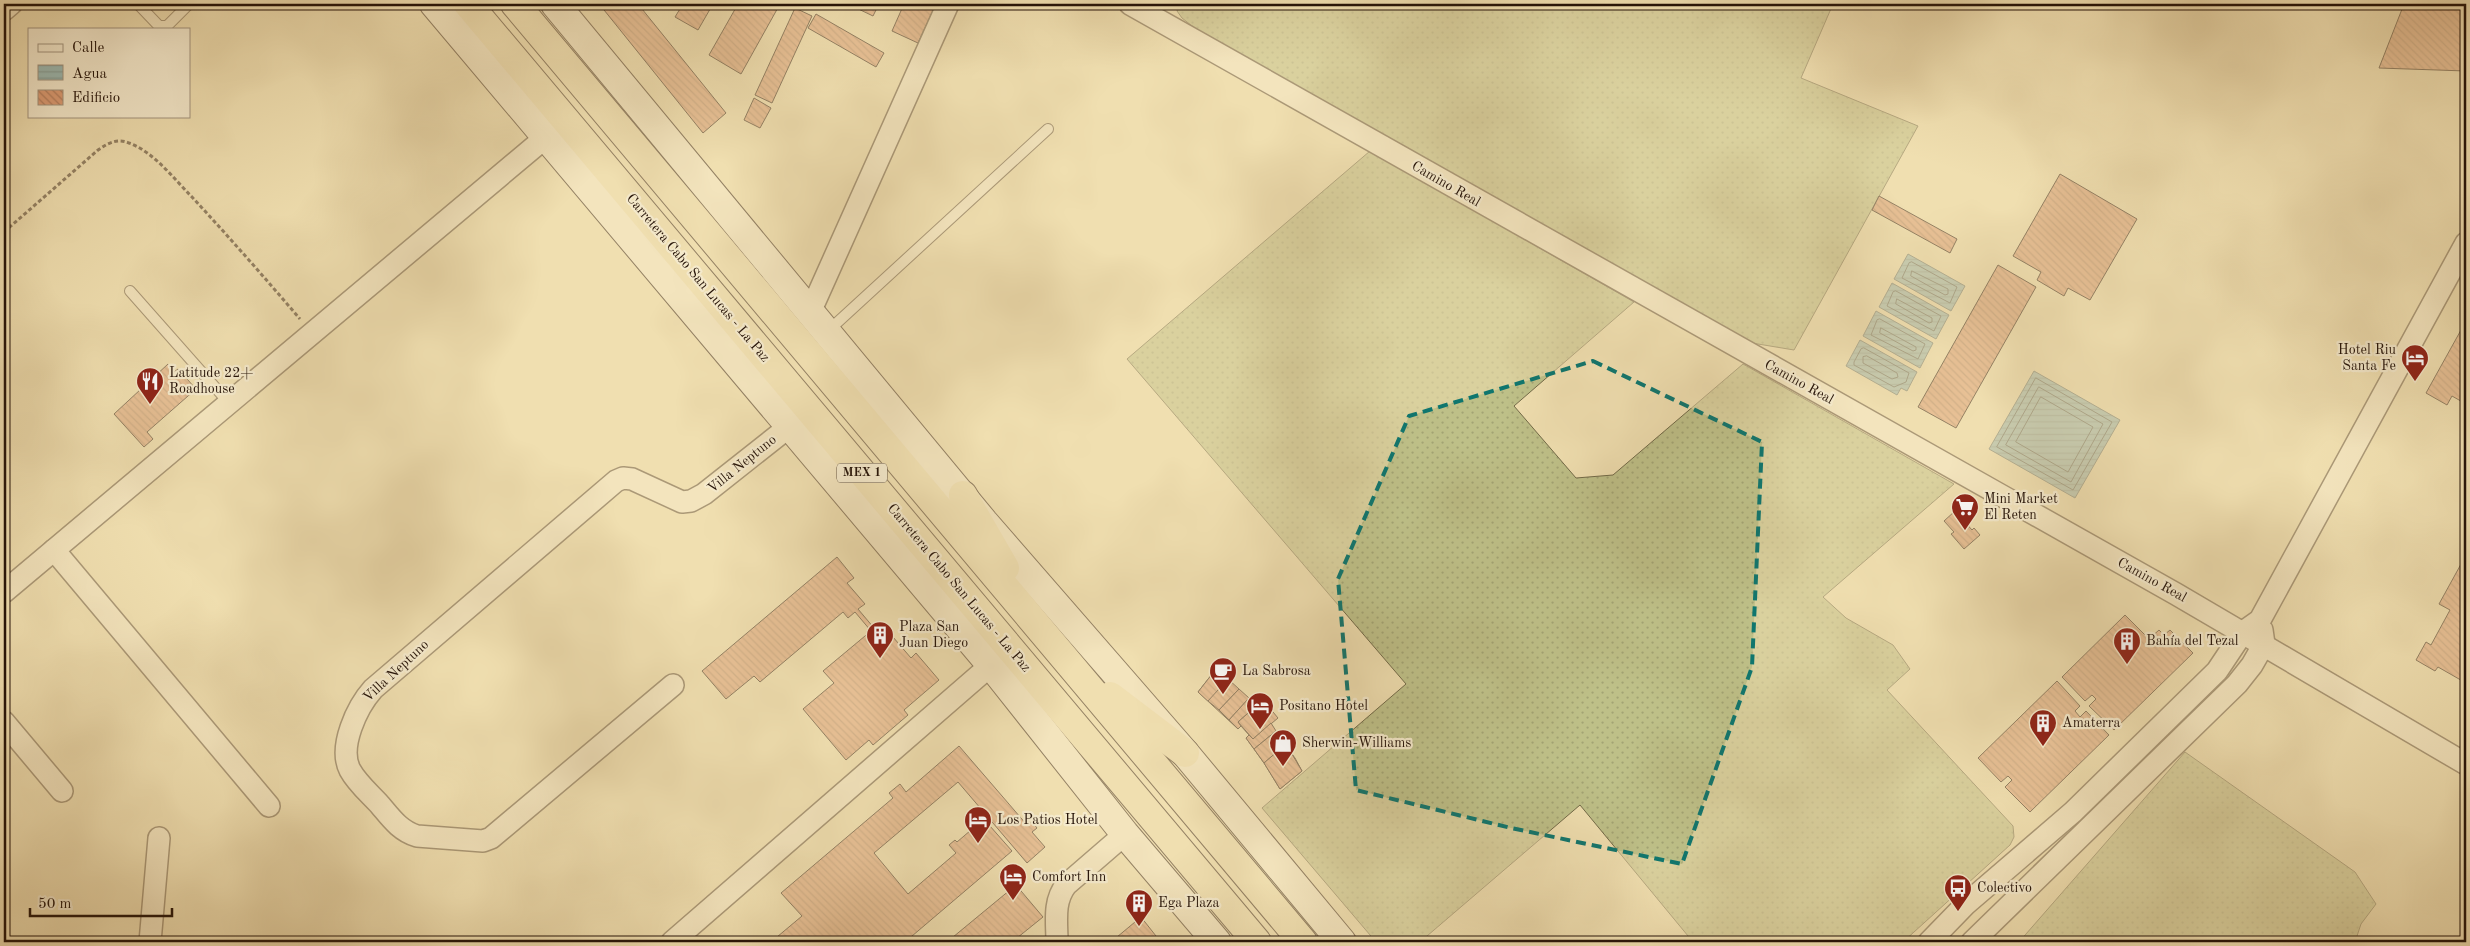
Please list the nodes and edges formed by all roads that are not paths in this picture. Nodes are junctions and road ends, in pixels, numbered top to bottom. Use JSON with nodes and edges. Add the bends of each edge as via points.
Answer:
{"nodes":[{"id":1,"x":11,"y":4,"type":"edge"},
{"id":2,"x":138,"y":4,"type":"edge"},
{"id":3,"x":188,"y":4,"type":"edge"},
{"id":4,"x":434,"y":4,"type":"edge"},
{"id":5,"x":468,"y":4,"type":"edge"},
{"id":6,"x":515,"y":4,"type":"edge"},
{"id":7,"x":555,"y":4,"type":"edge"},
{"id":8,"x":948,"y":4,"type":"edge"},
{"id":9,"x":1130,"y":4,"type":"edge"},
{"id":10,"x":4,"y":10,"type":"edge"},
{"id":11,"x":1048,"y":129,"type":"dead end"},
{"id":12,"x":546,"y":136,"type":"junction"},
{"id":13,"x":2466,"y":243,"type":"edge"},
{"id":14,"x":130,"y":291,"type":"dead end"},
{"id":15,"x":811,"y":310,"type":"junction"},
{"id":16,"x":828,"y":331,"type":"junction"},
{"id":17,"x":229,"y":403,"type":"junction"},
{"id":18,"x":790,"y":426,"type":"junction"},
{"id":19,"x":963,"y":495,"type":"junction"},
{"id":20,"x":54,"y":550,"type":"junction"},
{"id":21,"x":4,"y":592,"type":"edge"},
{"id":22,"x":2260,"y":620,"type":"junction"},
{"id":23,"x":2243,"y":632,"type":"junction"},
{"id":24,"x":1044,"y":634,"type":"junction"},
{"id":25,"x":2264,"y":644,"type":"junction"},
{"id":26,"x":1068,"y":663,"type":"junction"},
{"id":27,"x":991,"y":665,"type":"junction"},
{"id":28,"x":673,"y":685,"type":"dead end"},
{"id":29,"x":4,"y":722,"type":"edge"},
{"id":30,"x":1185,"y":753,"type":"junction"},
{"id":31,"x":2466,"y":764,"type":"edge"},
{"id":32,"x":62,"y":791,"type":"dead end"},
{"id":33,"x":269,"y":806,"type":"dead end"},
{"id":34,"x":1126,"y":834,"type":"junction"},
{"id":35,"x":159,"y":838,"type":"dead end"},
{"id":36,"x":1966,"y":904,"type":"junction"},
{"id":37,"x":1988,"y":928,"type":"junction"},
{"id":38,"x":150,"y":942,"type":"edge"},
{"id":39,"x":672,"y":942,"type":"edge"},
{"id":40,"x":1057,"y":942,"type":"edge"},
{"id":41,"x":1217,"y":942,"type":"edge"},
{"id":42,"x":1257,"y":942,"type":"edge"},
{"id":43,"x":1303,"y":942,"type":"edge"},
{"id":44,"x":1342,"y":942,"type":"edge"},
{"id":45,"x":1929,"y":942,"type":"edge"},
{"id":46,"x":1972,"y":942,"type":"edge"}],
"edges":[{"from":1,"to":10,"type":"street"},
{"from":2,"to":3,"type":"lane","via":[[159,26],[167,26]]},
{"from":4,"to":12,"type":"main road"},
{"from":5,"to":42,"type":"highway","name":"Carretera Cabo San Lucas - La Paz","number":"MEX 1"},
{"from":6,"to":24,"type":"highway","number":"MEX 1"},
{"from":7,"to":15,"type":"main road"},
{"from":8,"to":15,"type":"street"},
{"from":9,"to":23,"type":"street","name":"Camino Real"},
{"from":11,"to":16,"type":"lane"},
{"from":12,"to":17,"type":"street"},
{"from":12,"to":18,"type":"main road"},
{"from":13,"to":22,"type":"street"},
{"from":14,"to":17,"type":"lane"},
{"from":15,"to":16,"type":"main road"},
{"from":16,"to":19,"type":"main road"},
{"from":17,"to":20,"type":"street"},
{"from":18,"to":27,"type":"main road"},
{"from":18,"to":28,"type":"street","name":"Villa Neptuno","via":[[691,501],[677,500],[632,479],[623,478],[616,482],[373,689],[356,713],[347,749],[347,764],[394,822],[408,833],[484,842]]},
{"from":19,"to":24,"type":"highway"},
{"from":19,"to":30,"type":"main road"},
{"from":20,"to":21,"type":"street"},
{"from":20,"to":33,"type":"street"},
{"from":22,"to":23,"type":"street"},
{"from":22,"to":25,"type":"street"},
{"from":23,"to":25,"type":"street","name":"Camino Real"},
{"from":23,"to":36,"type":"street","via":[[2217,671],[2073,812]]},
{"from":24,"to":26,"type":"highway","number":"MEX 1"},
{"from":25,"to":31,"type":"street","name":"Camino Real"},
{"from":25,"to":37,"type":"street","via":[[2237,684]]},
{"from":26,"to":30,"type":"highway"},
{"from":26,"to":43,"type":"highway","number":"MEX 1"},
{"from":27,"to":34,"type":"main road"},
{"from":27,"to":39,"type":"street"},
{"from":29,"to":32,"type":"street"},
{"from":30,"to":44,"type":"main road"},
{"from":34,"to":40,"type":"street","via":[[1060,893],[1056,902]]},
{"from":34,"to":41,"type":"main road"},
{"from":35,"to":38,"type":"street"},
{"from":36,"to":37,"type":"street"},
{"from":36,"to":45,"type":"street"},
{"from":37,"to":46,"type":"street"}]}
